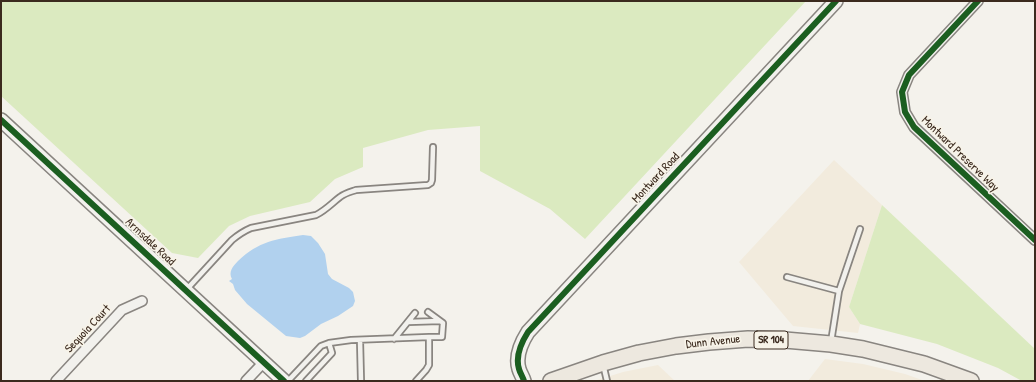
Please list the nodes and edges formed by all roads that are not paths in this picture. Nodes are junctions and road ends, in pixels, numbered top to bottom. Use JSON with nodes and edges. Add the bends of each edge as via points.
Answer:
{"nodes":[{"id":1,"x":836,"y":1,"type":"edge"},
{"id":2,"x":978,"y":1,"type":"edge"},
{"id":3,"x":1,"y":120,"type":"edge"},
{"id":4,"x":433,"y":147,"type":"dead end"},
{"id":5,"x":860,"y":229,"type":"dead end"},
{"id":6,"x":1035,"y":240,"type":"edge"},
{"id":7,"x":787,"y":277,"type":"dead end"},
{"id":8,"x":186,"y":290,"type":"junction"},
{"id":9,"x":840,"y":291,"type":"junction"},
{"id":10,"x":142,"y":301,"type":"dead end"},
{"id":11,"x":428,"y":312,"type":"dead end"},
{"id":12,"x":416,"y":313,"type":"dead end"},
{"id":13,"x":440,"y":321,"type":"junction"},
{"id":14,"x":408,"y":322,"type":"junction"},
{"id":15,"x":394,"y":338,"type":"junction"},
{"id":16,"x":429,"y":338,"type":"junction"},
{"id":17,"x":360,"y":340,"type":"junction"},
{"id":18,"x":329,"y":343,"type":"junction"},
{"id":19,"x":831,"y":344,"type":"junction"},
{"id":20,"x":264,"y":362,"type":"junction"},
{"id":21,"x":603,"y":363,"type":"junction"},
{"id":22,"x":951,"y":378,"type":"edge"},
{"id":23,"x":56,"y":381,"type":"edge"},
{"id":24,"x":246,"y":381,"type":"edge"},
{"id":25,"x":284,"y":381,"type":"edge"},
{"id":26,"x":288,"y":381,"type":"edge"},
{"id":27,"x":306,"y":381,"type":"edge"},
{"id":28,"x":361,"y":381,"type":"edge"},
{"id":29,"x":416,"y":381,"type":"edge"},
{"id":30,"x":524,"y":381,"type":"edge"},
{"id":31,"x":551,"y":381,"type":"edge"},
{"id":32,"x":606,"y":381,"type":"edge"},
{"id":33,"x":971,"y":381,"type":"edge"}],
"edges":[{"from":1,"to":30,"type":"street","name":"Montward Road","via":[[528,332],[522,340],[518,358]]},
{"from":2,"to":6,"type":"street","name":"Montward Preserve Way","via":[[909,75],[902,92],[905,112],[914,127]]},
{"from":3,"to":8,"type":"street","name":"Armsdale Road"},
{"from":4,"to":8,"type":"lane","via":[[432,180],[428,186],[356,190],[347,193],[316,215],[244,231],[232,240]]},
{"from":5,"to":9,"type":"lane"},
{"from":7,"to":9,"type":"lane"},
{"from":8,"to":20,"type":"street","name":"Armsdale Road"},
{"from":9,"to":19,"type":"lane"},
{"from":10,"to":23,"type":"street","name":"Sequoia Court","via":[[122,310]]},
{"from":11,"to":13,"type":"lane"},
{"from":12,"to":14,"type":"lane"},
{"from":13,"to":14,"type":"lane"},
{"from":13,"to":16,"type":"lane","via":[[443,323],[442,337]]},
{"from":14,"to":15,"type":"lane"},
{"from":15,"to":16,"type":"lane"},
{"from":15,"to":17,"type":"lane"},
{"from":16,"to":29,"type":"lane","via":[[429,365]]},
{"from":17,"to":18,"type":"lane"},
{"from":17,"to":28,"type":"lane"},
{"from":18,"to":26,"type":"lane","via":[[321,346]]},
{"from":18,"to":27,"type":"lane","via":[[332,353]]},
{"from":19,"to":21,"type":"main road","name":"Dunn Avenue","number":"SR 104","via":[[748,339],[709,342],[676,346]]},
{"from":19,"to":22,"type":"main road","name":"Dunn Avenue","number":"SR 104","via":[[924,364]]},
{"from":20,"to":24,"type":"street"},
{"from":20,"to":25,"type":"street","name":"Armsdale Road"},
{"from":21,"to":31,"type":"main road","name":"Dunn Avenue","number":"SR 104"},
{"from":21,"to":32,"type":"lane"},
{"from":22,"to":33,"type":"main road","name":"Dunn Avenue","number":"SR 104"}]}
